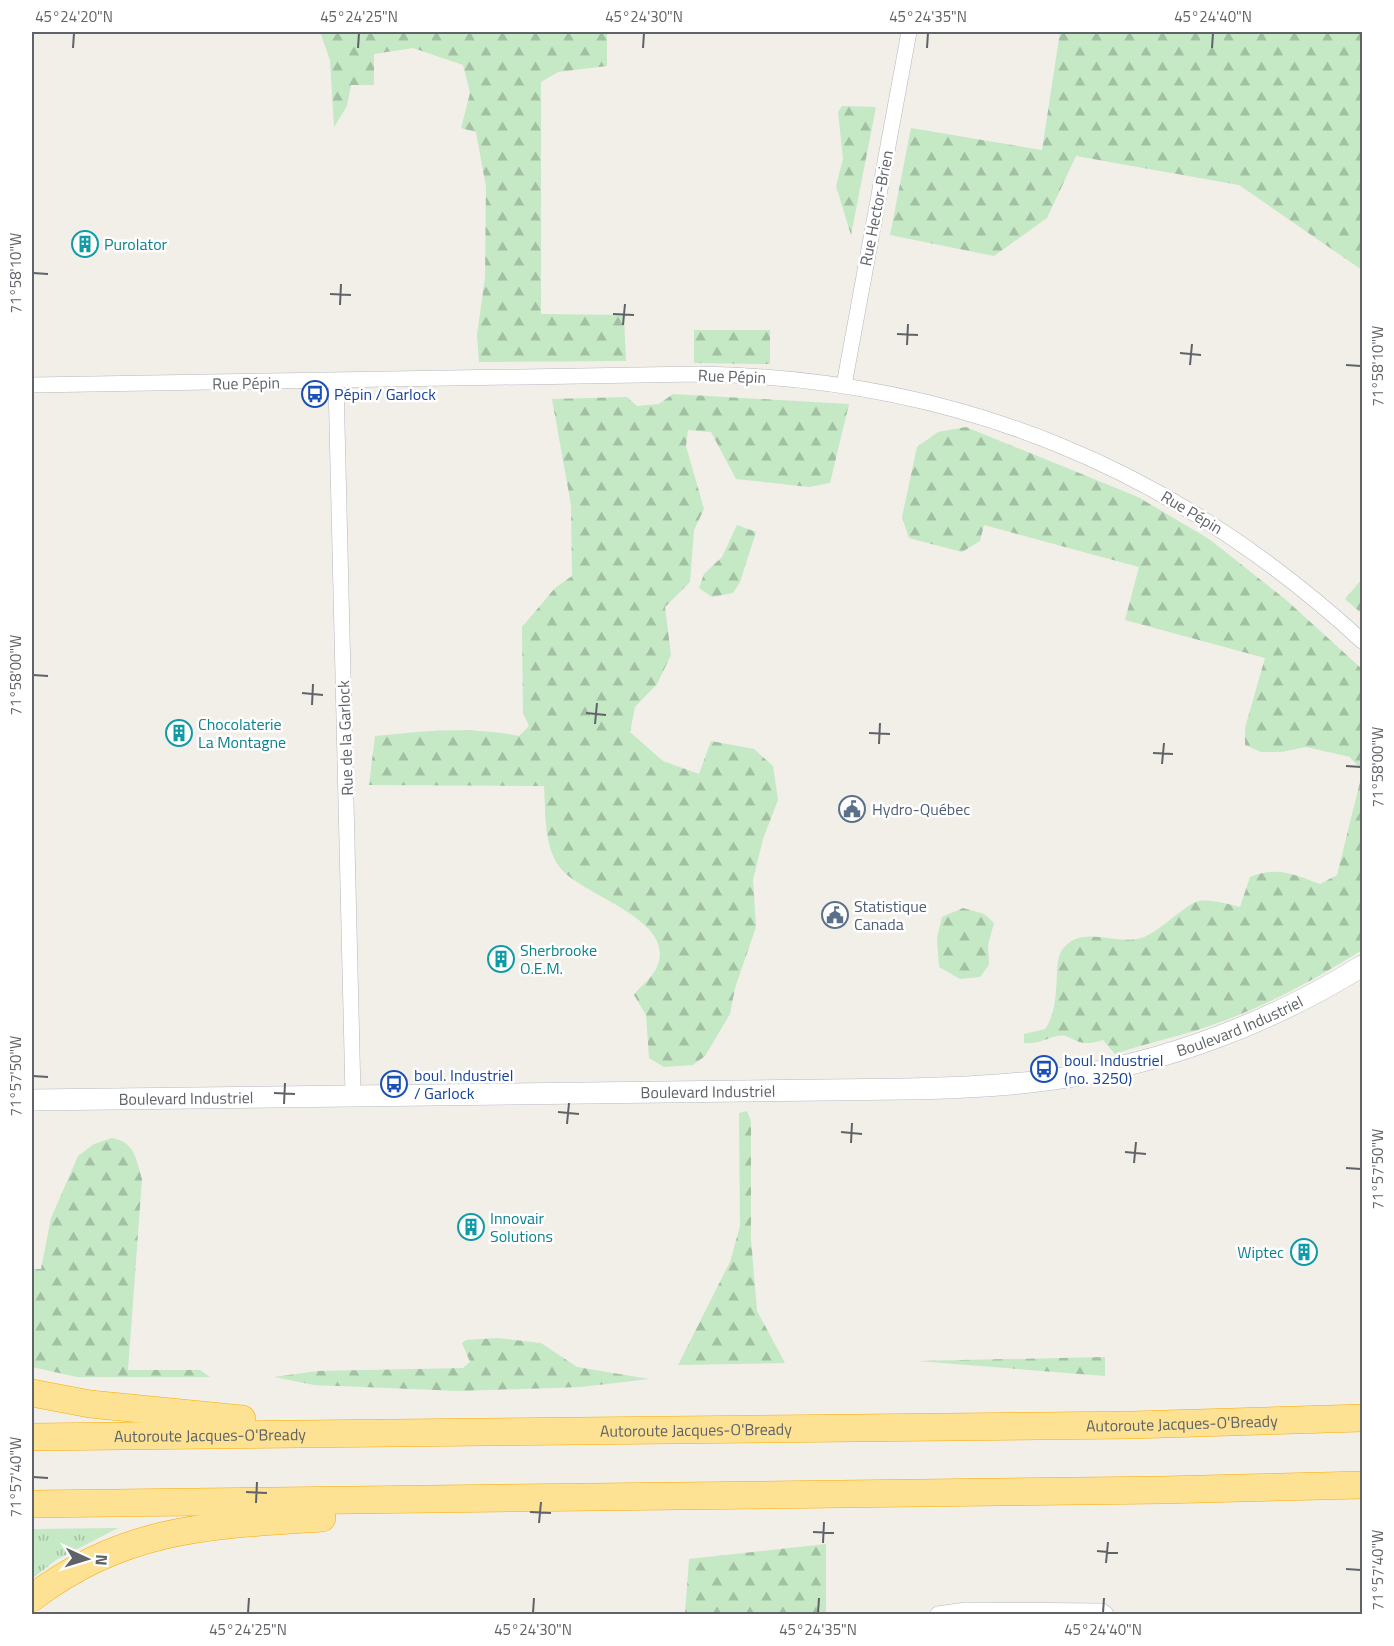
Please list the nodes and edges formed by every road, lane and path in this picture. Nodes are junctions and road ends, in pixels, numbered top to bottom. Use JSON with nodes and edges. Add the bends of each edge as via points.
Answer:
{"nodes":[{"id":1,"x":909,"y":32,"type":"edge"},
{"id":2,"x":336,"y":382,"type":"junction"},
{"id":3,"x":32,"y":385,"type":"edge"},
{"id":4,"x":844,"y":385,"type":"junction"},
{"id":5,"x":1362,"y":641,"type":"edge"},
{"id":6,"x":1362,"y":966,"type":"edge"},
{"id":7,"x":352,"y":1095,"type":"junction"},
{"id":8,"x":32,"y":1100,"type":"edge"},
{"id":9,"x":32,"y":1393,"type":"edge"},
{"id":10,"x":1362,"y":1418,"type":"edge"},
{"id":11,"x":386,"y":1432,"type":"junction"},
{"id":12,"x":32,"y":1437,"type":"edge"},
{"id":13,"x":1362,"y":1485,"type":"edge"},
{"id":14,"x":587,"y":1498,"type":"junction"},
{"id":15,"x":32,"y":1504,"type":"edge"},
{"id":16,"x":32,"y":1598,"type":"edge"},
{"id":17,"x":938,"y":1614,"type":"edge"},
{"id":18,"x":1106,"y":1614,"type":"edge"}],
"edges":[{"from":1,"to":4,"type":"street","name":"Rue Hector-Brien"},
{"from":2,"to":3,"type":"street","name":"Rue Pépin"},
{"from":2,"to":4,"type":"street","name":"Rue Pépin","via":[[698,374],[783,377]]},
{"from":2,"to":7,"type":"street","name":"Rue de la Garlock"},
{"from":4,"to":5,"type":"street","name":"Rue Pépin","via":[[1009,427],[1073,450],[1120,473],[1191,509],[1241,542]]},
{"from":6,"to":7,"type":"street","name":"Boulevard Industriel","via":[[1272,1015],[1216,1037],[1119,1067],[1050,1080],[918,1088]]},
{"from":7,"to":8,"type":"street","name":"Boulevard Industriel"},
{"from":9,"to":11,"type":"highway","via":[[154,1411]]},
{"from":10,"to":11,"type":"highway","name":"Autoroute Jacques-O'Bready","via":[[1132,1425]]},
{"from":11,"to":12,"type":"highway","name":"Autoroute Jacques-O'Bready"},
{"from":13,"to":14,"type":"highway"},
{"from":14,"to":15,"type":"highway"},
{"from":14,"to":16,"type":"highway","via":[[185,1529],[103,1556],[68,1573]]},
{"from":17,"to":18,"type":"street","via":[[977,1610]]}]}
